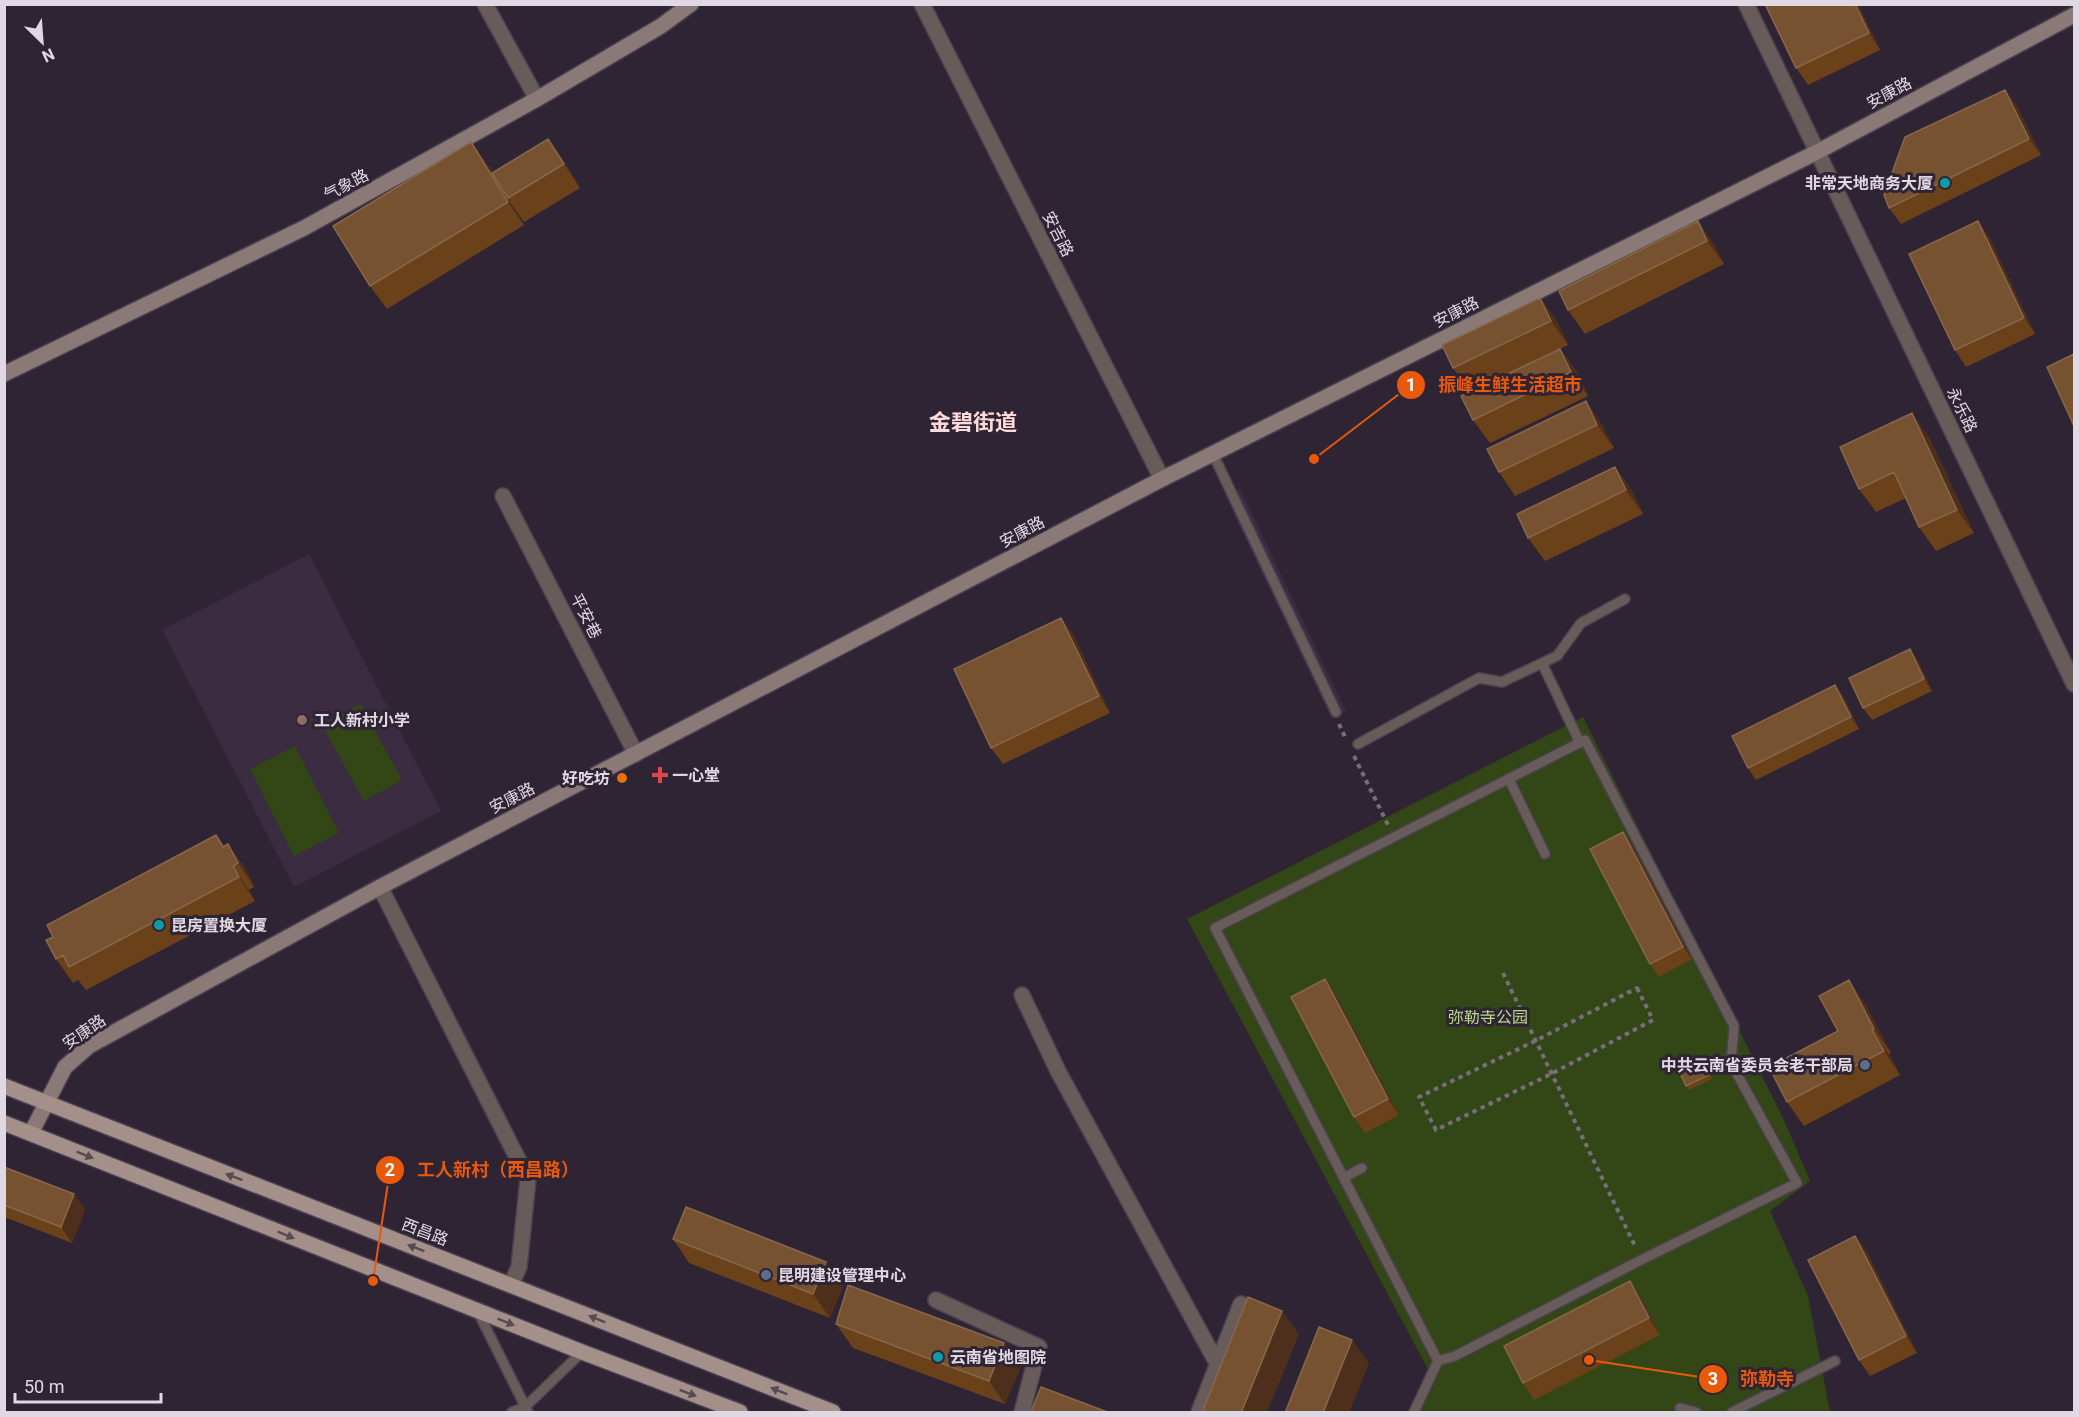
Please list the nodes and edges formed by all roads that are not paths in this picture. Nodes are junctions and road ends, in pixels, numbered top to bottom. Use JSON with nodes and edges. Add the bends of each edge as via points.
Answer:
{"nodes":[{"id":1,"x":485,"y":4,"type":"edge"},
{"id":2,"x":692,"y":4,"type":"edge"},
{"id":3,"x":922,"y":4,"type":"edge"},
{"id":4,"x":1746,"y":4,"type":"edge"},
{"id":5,"x":2074,"y":15,"type":"edge"},
{"id":6,"x":537,"y":99,"type":"junction"},
{"id":7,"x":1817,"y":152,"type":"junction"},
{"id":8,"x":4,"y":374,"type":"edge"},
{"id":9,"x":1213,"y":454,"type":"junction"},
{"id":10,"x":1162,"y":479,"type":"junction"},
{"id":11,"x":503,"y":496,"type":"dead end"},
{"id":12,"x":1625,"y":598,"type":"dead end"},
{"id":13,"x":1542,"y":663,"type":"junction"},
{"id":14,"x":2074,"y":682,"type":"edge"},
{"id":15,"x":1336,"y":712,"type":"road end"},
{"id":16,"x":1580,"y":743,"type":"junction"},
{"id":17,"x":1353,"y":744,"type":"road end"},
{"id":18,"x":636,"y":754,"type":"junction"},
{"id":19,"x":1509,"y":779,"type":"junction"},
{"id":20,"x":1545,"y":854,"type":"dead end"},
{"id":21,"x":380,"y":887,"type":"junction"},
{"id":22,"x":1022,"y":995,"type":"dead end"},
{"id":23,"x":4,"y":1086,"type":"edge"},
{"id":24,"x":46,"y":1103,"type":"junction"},
{"id":25,"x":4,"y":1123,"type":"edge"},
{"id":26,"x":31,"y":1133,"type":"junction"},
{"id":27,"x":1362,"y":1168,"type":"dead end"},
{"id":28,"x":1345,"y":1177,"type":"junction"},
{"id":29,"x":511,"y":1285,"type":"junction"},
{"id":30,"x":936,"y":1300,"type":"dead end"},
{"id":31,"x":1241,"y":1304,"type":"dead end"},
{"id":32,"x":477,"y":1310,"type":"junction"},
{"id":33,"x":582,"y":1352,"type":"junction"},
{"id":34,"x":1438,"y":1360,"type":"junction"},
{"id":35,"x":1835,"y":1361,"type":"dead end"},
{"id":36,"x":1218,"y":1365,"type":"junction"},
{"id":37,"x":1680,"y":1408,"type":"dead end"},
{"id":38,"x":526,"y":1410,"type":"edge"},
{"id":39,"x":512,"y":1413,"type":"edge"},
{"id":40,"x":740,"y":1413,"type":"edge"},
{"id":41,"x":833,"y":1413,"type":"edge"},
{"id":42,"x":1022,"y":1413,"type":"edge"},
{"id":43,"x":1199,"y":1413,"type":"edge"},
{"id":44,"x":1414,"y":1413,"type":"edge"},
{"id":45,"x":1696,"y":1413,"type":"edge"},
{"id":46,"x":1732,"y":1413,"type":"edge"}],
"edges":[{"from":1,"to":6,"type":"street"},
{"from":2,"to":6,"type":"street","name":"气象路"},
{"from":3,"to":10,"type":"street","name":"安吉路"},
{"from":4,"to":7,"type":"street","name":"永乐路"},
{"from":5,"to":7,"type":"street","name":"安康路"},
{"from":6,"to":8,"type":"street","name":"气象路","via":[[304,228]]},
{"from":7,"to":9,"type":"street","name":"安康路"},
{"from":7,"to":14,"type":"street","name":"永乐路"},
{"from":9,"to":10,"type":"street","name":"安康路"},
{"from":9,"to":15,"type":"lane"},
{"from":10,"to":18,"type":"street","name":"安康路"},
{"from":11,"to":18,"type":"street","name":"平安巷"},
{"from":12,"to":13,"type":"lane","via":[[1581,623],[1557,656]]},
{"from":13,"to":16,"type":"lane"},
{"from":13,"to":17,"type":"lane","via":[[1502,682],[1479,678]]},
{"from":16,"to":19,"type":"lane"},
{"from":16,"to":34,"type":"lane","via":[[1586,740],[1734,1026],[1731,1063],[1797,1183],[1455,1356]]},
{"from":18,"to":21,"type":"street","name":"安康路"},
{"from":19,"to":20,"type":"lane"},
{"from":19,"to":28,"type":"lane","via":[[1215,928]]},
{"from":21,"to":24,"type":"street","name":"安康路","via":[[89,1046],[65,1067]]},
{"from":21,"to":29,"type":"street","via":[[528,1179],[519,1267]]},
{"from":22,"to":36,"type":"street","via":[[1058,1071]]},
{"from":23,"to":24,"type":"main road","name":"西昌路"},
{"from":24,"to":26,"type":"street","name":"安康路"},
{"from":29,"to":24,"type":"main road","name":"西昌路","one_way":true},
{"from":25,"to":26,"type":"main road"},
{"from":26,"to":32,"type":"main road","one_way":true},
{"from":27,"to":28,"type":"lane"},
{"from":28,"to":34,"type":"lane"},
{"from":41,"to":29,"type":"main road","name":"西昌路","one_way":true},
{"from":30,"to":42,"type":"street","via":[[1039,1347]]},
{"from":31,"to":36,"type":"street"},
{"from":32,"to":33,"type":"main road","one_way":true},
{"from":32,"to":38,"type":"lane"},
{"from":33,"to":38,"type":"lane"},
{"from":33,"to":40,"type":"main road","one_way":true},
{"from":34,"to":44,"type":"lane"},
{"from":35,"to":46,"type":"lane"},
{"from":36,"to":43,"type":"street"},
{"from":37,"to":45,"type":"lane"},
{"from":38,"to":39,"type":"lane"}]}
